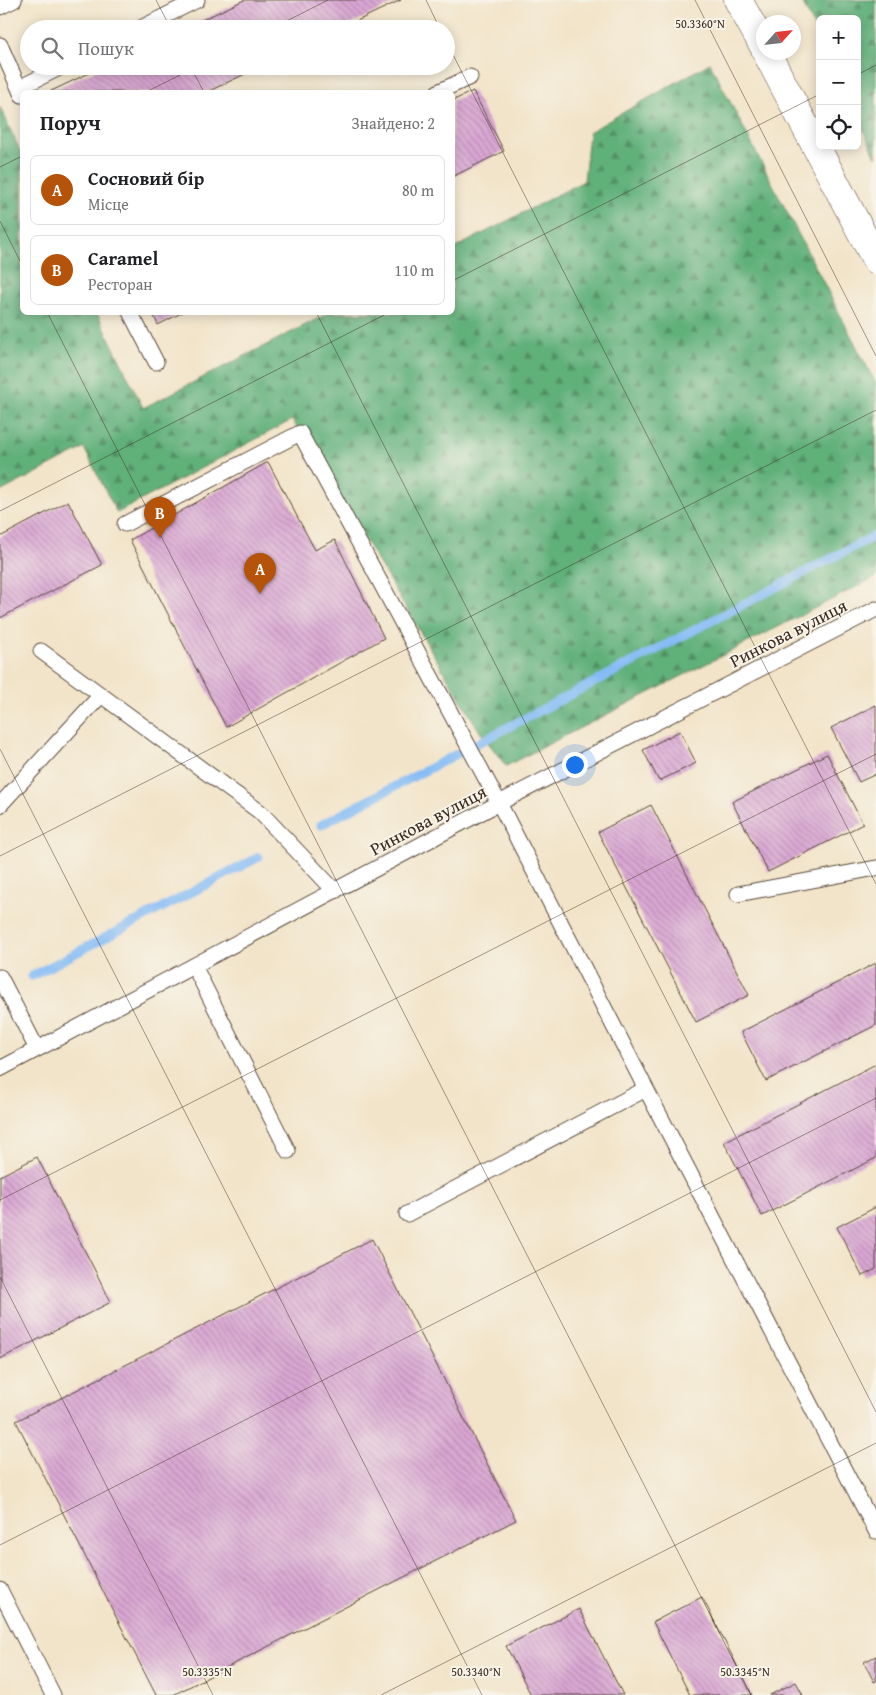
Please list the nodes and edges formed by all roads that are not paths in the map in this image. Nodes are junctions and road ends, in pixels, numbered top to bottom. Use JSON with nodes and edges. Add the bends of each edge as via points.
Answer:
{"nodes":[{"id":1,"x":14,"y":0,"type":"edge"},
{"id":2,"x":196,"y":0,"type":"edge"},
{"id":3,"x":738,"y":0,"type":"edge"},
{"id":4,"x":0,"y":7,"type":"edge"},
{"id":5,"x":157,"y":20,"type":"edge"},
{"id":6,"x":756,"y":33,"type":"edge"},
{"id":7,"x":0,"y":45,"type":"edge"},
{"id":8,"x":770,"y":60,"type":"edge"},
{"id":9,"x":48,"y":75,"type":"edge"},
{"id":10,"x":470,"y":77,"type":"dead end"},
{"id":11,"x":20,"y":90,"type":"edge"},
{"id":12,"x":24,"y":90,"type":"edge"},
{"id":13,"x":442,"y":90,"type":"edge"},
{"id":14,"x":876,"y":260,"type":"edge"},
{"id":15,"x":132,"y":315,"type":"edge"},
{"id":16,"x":156,"y":362,"type":"dead end"},
{"id":17,"x":125,"y":524,"type":"dead end"},
{"id":18,"x":876,"y":609,"type":"edge"},
{"id":19,"x":41,"y":651,"type":"dead end"},
{"id":20,"x":101,"y":695,"type":"junction"},
{"id":21,"x":499,"y":803,"type":"junction"},
{"id":22,"x":0,"y":805,"type":"edge"},
{"id":23,"x":876,"y":868,"type":"edge"},
{"id":24,"x":335,"y":891,"type":"junction"},
{"id":25,"x":738,"y":894,"type":"dead end"},
{"id":26,"x":194,"y":966,"type":"junction"},
{"id":27,"x":0,"y":977,"type":"edge"},
{"id":28,"x":37,"y":1049,"type":"junction"},
{"id":29,"x":0,"y":1068,"type":"edge"},
{"id":30,"x":646,"y":1089,"type":"junction"},
{"id":31,"x":288,"y":1151,"type":"dead end"},
{"id":32,"x":407,"y":1214,"type":"dead end"},
{"id":33,"x":876,"y":1530,"type":"edge"},
{"id":34,"x":0,"y":1590,"type":"edge"},
{"id":35,"x":53,"y":1695,"type":"edge"}],
"edges":[{"from":1,"to":4,"type":"lane"},
{"from":2,"to":5,"type":"lane"},
{"from":3,"to":6,"type":"street"},
{"from":7,"to":11,"type":"lane"},
{"from":8,"to":14,"type":"street"},
{"from":9,"to":12,"type":"lane"},
{"from":10,"to":13,"type":"lane"},
{"from":15,"to":16,"type":"lane"},
{"from":17,"to":21,"type":"lane","via":[[300,433]]},
{"from":18,"to":21,"type":"lane","name":"Ринкова вулиця"},
{"from":19,"to":20,"type":"lane"},
{"from":20,"to":22,"type":"lane"},
{"from":20,"to":24,"type":"lane","via":[[260,812]]},
{"from":21,"to":24,"type":"lane","name":"Ринкова вулиця"},
{"from":21,"to":30,"type":"lane"},
{"from":23,"to":25,"type":"lane"},
{"from":24,"to":26,"type":"lane","name":"Ринкова вулиця"},
{"from":26,"to":28,"type":"lane","name":"Ринкова вулиця"},
{"from":26,"to":31,"type":"lane"},
{"from":27,"to":28,"type":"lane"},
{"from":28,"to":29,"type":"lane","name":"Ринкова вулиця"},
{"from":30,"to":32,"type":"lane"},
{"from":30,"to":33,"type":"lane"},
{"from":34,"to":35,"type":"lane"}]}
